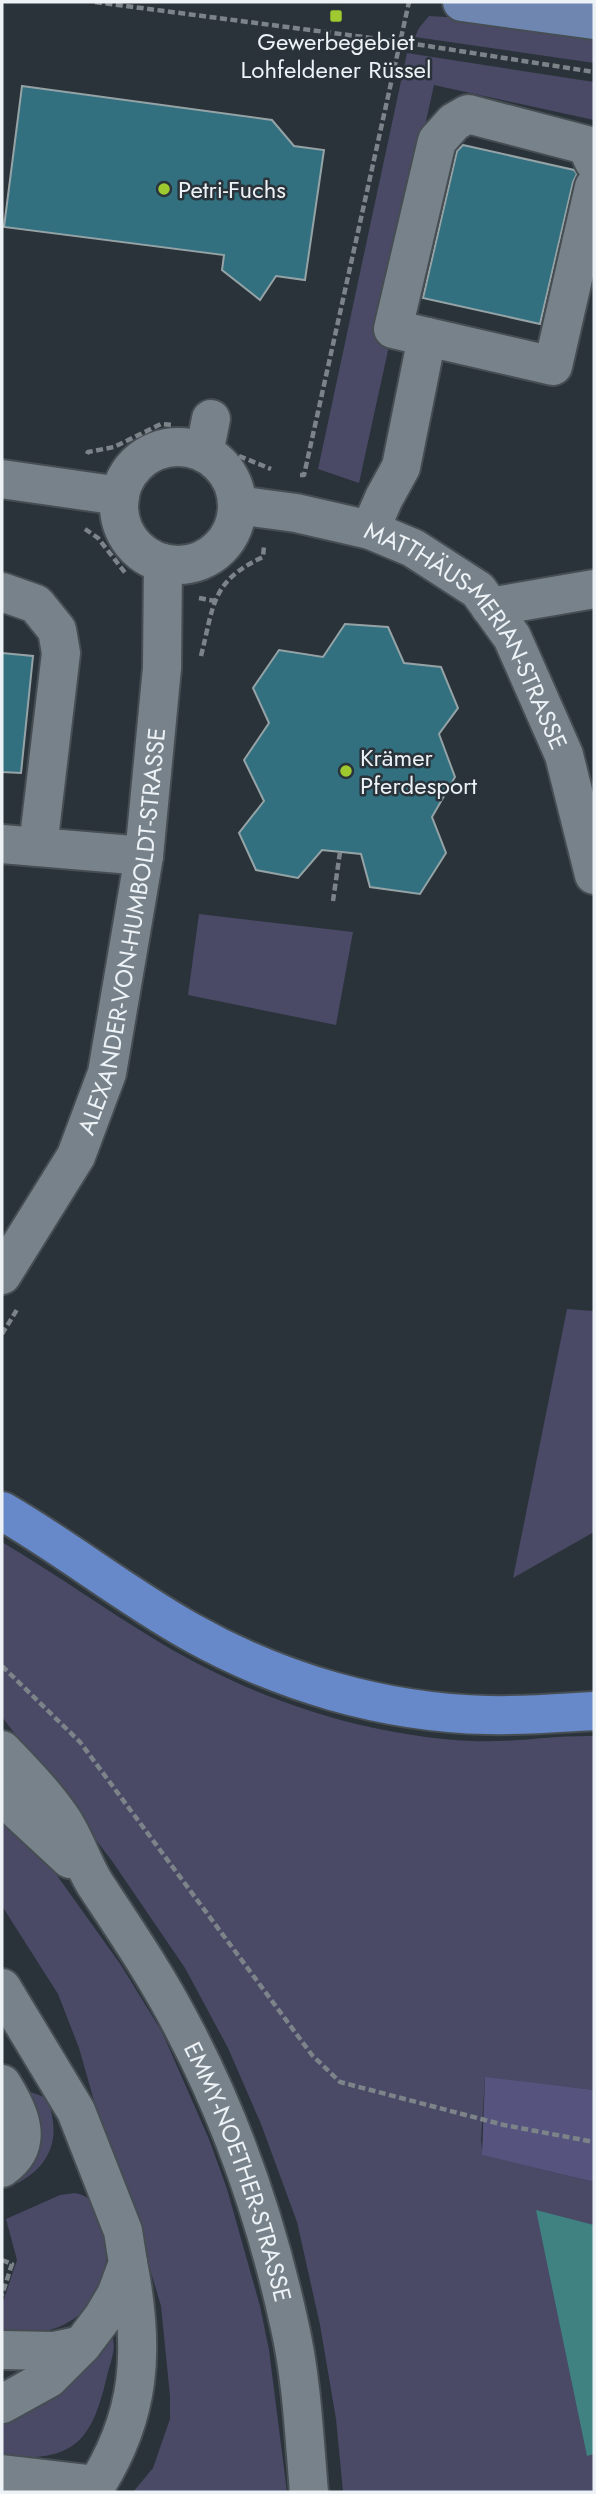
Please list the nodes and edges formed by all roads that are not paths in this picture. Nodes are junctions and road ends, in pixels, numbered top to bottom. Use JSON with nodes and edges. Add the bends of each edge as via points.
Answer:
{"nodes":[{"id":1,"x":462,"y":2,"type":"edge"},
{"id":2,"x":594,"y":20,"type":"edge"},
{"id":3,"x":594,"y":162,"type":"edge"},
{"id":4,"x":594,"y":187,"type":"edge"},
{"id":5,"x":427,"y":337,"type":"junction"},
{"id":6,"x":2,"y":479,"type":"edge"},
{"id":7,"x":120,"y":496,"type":"junction"},
{"id":8,"x":253,"y":507,"type":"junction"},
{"id":9,"x":370,"y":530,"type":"junction"},
{"id":10,"x":163,"y":563,"type":"junction"},
{"id":11,"x":594,"y":589,"type":"edge"},
{"id":12,"x":2,"y":592,"type":"edge"},
{"id":13,"x":490,"y":607,"type":"junction"},
{"id":14,"x":587,"y":817,"type":"edge"},
{"id":15,"x":20,"y":846,"type":"edge"},
{"id":16,"x":144,"y":856,"type":"junction"},
{"id":17,"x":594,"y":875,"type":"edge"},
{"id":18,"x":2,"y":1275,"type":"edge"},
{"id":19,"x":2,"y":1511,"type":"edge"},
{"id":20,"x":594,"y":1711,"type":"edge"},
{"id":21,"x":2,"y":1750,"type":"edge"},
{"id":22,"x":2,"y":1796,"type":"edge"},
{"id":23,"x":93,"y":1880,"type":"junction"},
{"id":24,"x":2,"y":1988,"type":"edge"},
{"id":25,"x":27,"y":2028,"type":"junction"},
{"id":26,"x":4,"y":2087,"type":"edge"},
{"id":27,"x":2,"y":2168,"type":"edge"},
{"id":28,"x":128,"y":2263,"type":"junction"},
{"id":29,"x":82,"y":2345,"type":"junction"},
{"id":30,"x":2,"y":2350,"type":"edge"},
{"id":31,"x":2,"y":2404,"type":"edge"},
{"id":32,"x":2,"y":2474,"type":"edge"},
{"id":33,"x":95,"y":2488,"type":"edge"},
{"id":34,"x":309,"y":2492,"type":"edge"}],
"edges":[{"from":1,"to":2,"type":"main road"},
{"from":3,"to":5,"type":"street","via":[[586,145],[468,114],[454,122],[437,141],[393,329]]},
{"from":4,"to":5,"type":"street","via":[[553,366]]},
{"from":5,"to":9,"type":"street","via":[[401,467]]},
{"from":6,"to":7,"type":"street"},
{"from":7,"to":8,"type":"street","via":[[136,464],[151,453],[186,447],[208,436],[235,489]]},
{"from":7,"to":10,"type":"street","via":[[119,513],[133,545]]},
{"from":8,"to":9,"type":"street","name":"MATTHÄUS-MERIAN-STRASSE"},
{"from":8,"to":10,"type":"street","via":[[235,523],[228,540],[215,553],[199,562]]},
{"from":9,"to":13,"type":"street","name":"MATTHÄUS-MERIAN-STRASSE","via":[[451,571],[478,590]]},
{"from":10,"to":16,"type":"street","name":"ALEXANDER-VON-HUMBOLDT-STRASSE","via":[[162,668]]},
{"from":11,"to":13,"type":"street"},
{"from":12,"to":15,"type":"street","via":[[36,604],[57,630],[61,653]]},
{"from":13,"to":14,"type":"street","name":"MATTHÄUS-MERIAN-STRASSE","via":[[512,636]]},
{"from":14,"to":17,"type":"street","name":"MATTHÄUS-MERIAN-STRASSE"},
{"from":15,"to":16,"type":"street"},
{"from":16,"to":18,"type":"street","name":"ALEXANDER-VON-HUMBOLDT-STRASSE","via":[[107,1073],[76,1156]]},
{"from":19,"to":20,"type":"highway","via":[[190,1632],[311,1684],[359,1699],[453,1712],[524,1715]]},
{"from":21,"to":23,"type":"street","name":"EMMY-NOETHER-STRASSE","via":[[62,1818]]},
{"from":22,"to":23,"type":"street","name":"EMMY-NOETHER-STRASSE"},
{"from":23,"to":34,"type":"street","name":"EMMY-NOETHER-STRASSE","via":[[185,2030],[232,2134],[290,2325]]},
{"from":24,"to":25,"type":"street"},
{"from":25,"to":26,"type":"street"},
{"from":25,"to":28,"type":"street","via":[[76,2110],[123,2231]]},
{"from":26,"to":27,"type":"street","via":[[22,2128],[13,2158]]},
{"from":28,"to":29,"type":"street","via":[[116,2295]]},
{"from":28,"to":33,"type":"street","via":[[137,2309],[137,2374],[129,2414]]},
{"from":29,"to":30,"type":"street","via":[[54,2351]]},
{"from":29,"to":31,"type":"street","via":[[48,2378]]},
{"from":32,"to":33,"type":"street"}]}
